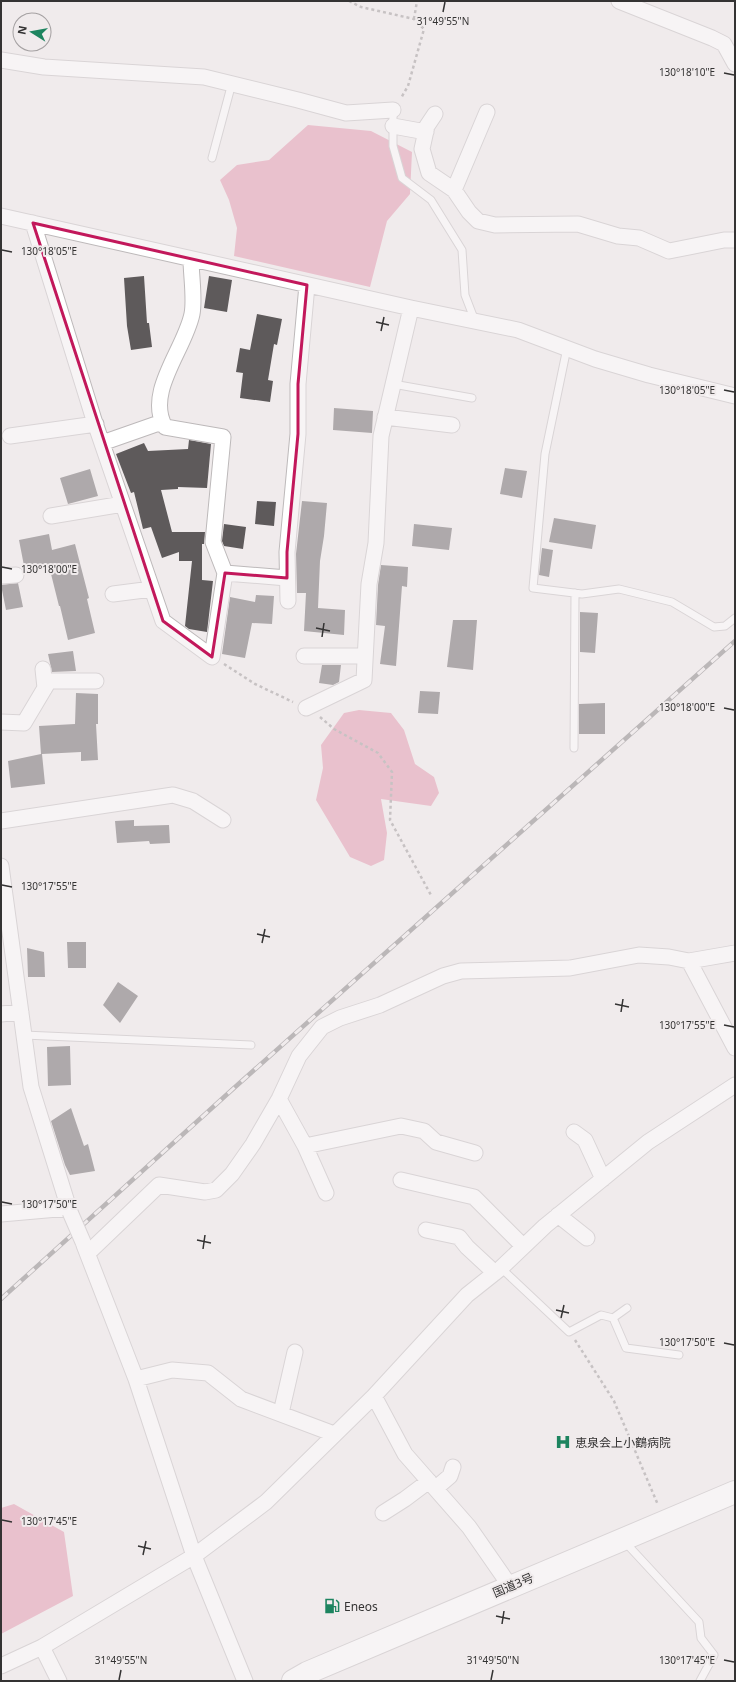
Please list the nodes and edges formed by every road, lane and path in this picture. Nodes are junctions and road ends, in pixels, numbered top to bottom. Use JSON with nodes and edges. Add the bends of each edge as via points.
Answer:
{"nodes":[{"id":1,"x":349,"y":1,"type":"edge"},
{"id":2,"x":417,"y":1,"type":"edge"},
{"id":3,"x":619,"y":1,"type":"edge"},
{"id":4,"x":414,"y":19,"type":"junction"},
{"id":5,"x":1,"y":60,"type":"edge"},
{"id":6,"x":735,"y":64,"type":"edge"},
{"id":7,"x":232,"y":84,"type":"junction"},
{"id":8,"x":393,"y":110,"type":"junction"},
{"id":9,"x":488,"y":112,"type":"dead end"},
{"id":10,"x":435,"y":114,"type":"dead end"},
{"id":11,"x":393,"y":126,"type":"junction"},
{"id":12,"x":426,"y":132,"type":"junction"},
{"id":13,"x":212,"y":158,"type":"dead end"},
{"id":14,"x":454,"y":190,"type":"junction"},
{"id":15,"x":1,"y":216,"type":"edge"},
{"id":16,"x":33,"y":223,"type":"junction"},
{"id":17,"x":735,"y":240,"type":"edge"},
{"id":18,"x":191,"y":259,"type":"junction"},
{"id":19,"x":307,"y":285,"type":"junction"},
{"id":20,"x":410,"y":308,"type":"junction"},
{"id":21,"x":475,"y":322,"type":"junction"},
{"id":22,"x":567,"y":348,"type":"junction"},
{"id":23,"x":393,"y":384,"type":"junction"},
{"id":24,"x":735,"y":396,"type":"edge"},
{"id":25,"x":472,"y":398,"type":"dead end"},
{"id":26,"x":385,"y":417,"type":"junction"},
{"id":27,"x":162,"y":422,"type":"junction"},
{"id":28,"x":96,"y":424,"type":"junction"},
{"id":29,"x":452,"y":425,"type":"dead end"},
{"id":30,"x":10,"y":436,"type":"dead end"},
{"id":31,"x":102,"y":442,"type":"junction"},
{"id":32,"x":123,"y":504,"type":"junction"},
{"id":33,"x":51,"y":516,"type":"dead end"},
{"id":34,"x":225,"y":573,"type":"junction"},
{"id":35,"x":288,"y":578,"type":"junction"},
{"id":36,"x":152,"y":589,"type":"junction"},
{"id":37,"x":574,"y":593,"type":"junction"},
{"id":38,"x":113,"y":594,"type":"dead end"},
{"id":39,"x":288,"y":601,"type":"dead end"},
{"id":40,"x":735,"y":618,"type":"edge"},
{"id":41,"x":304,"y":656,"type":"dead end"},
{"id":42,"x":364,"y":656,"type":"junction"},
{"id":43,"x":212,"y":657,"type":"junction"},
{"id":44,"x":43,"y":669,"type":"dead end"},
{"id":45,"x":96,"y":682,"type":"dead end"},
{"id":46,"x":44,"y":688,"type":"junction"},
{"id":47,"x":306,"y":708,"type":"junction"},
{"id":48,"x":1,"y":722,"type":"edge"},
{"id":49,"x":574,"y":748,"type":"dead end"},
{"id":50,"x":224,"y":820,"type":"dead end"},
{"id":51,"x":1,"y":821,"type":"edge"},
{"id":52,"x":1,"y":866,"type":"edge"},
{"id":53,"x":432,"y":897,"type":"dead end"},
{"id":54,"x":735,"y":953,"type":"edge"},
{"id":55,"x":689,"y":961,"type":"junction"},
{"id":56,"x":21,"y":1012,"type":"junction"},
{"id":57,"x":1,"y":1014,"type":"edge"},
{"id":58,"x":24,"y":1035,"type":"junction"},
{"id":59,"x":251,"y":1045,"type":"dead end"},
{"id":60,"x":735,"y":1048,"type":"edge"},
{"id":61,"x":735,"y":1085,"type":"edge"},
{"id":62,"x":279,"y":1099,"type":"junction"},
{"id":63,"x":574,"y":1132,"type":"dead end"},
{"id":64,"x":305,"y":1146,"type":"junction"},
{"id":65,"x":475,"y":1153,"type":"dead end"},
{"id":66,"x":604,"y":1179,"type":"junction"},
{"id":67,"x":401,"y":1180,"type":"dead end"},
{"id":68,"x":326,"y":1193,"type":"dead end"},
{"id":69,"x":70,"y":1210,"type":"junction"},
{"id":70,"x":1,"y":1214,"type":"edge"},
{"id":71,"x":558,"y":1215,"type":"junction"},
{"id":72,"x":426,"y":1230,"type":"dead end"},
{"id":73,"x":587,"y":1238,"type":"dead end"},
{"id":74,"x":523,"y":1246,"type":"junction"},
{"id":75,"x":85,"y":1248,"type":"junction"},
{"id":76,"x":498,"y":1270,"type":"junction"},
{"id":77,"x":627,"y":1308,"type":"dead end"},
{"id":78,"x":613,"y":1318,"type":"junction"},
{"id":79,"x":569,"y":1332,"type":"junction"},
{"id":80,"x":295,"y":1352,"type":"dead end"},
{"id":81,"x":679,"y":1355,"type":"dead end"},
{"id":82,"x":136,"y":1379,"type":"junction"},
{"id":83,"x":374,"y":1396,"type":"junction"},
{"id":84,"x":281,"y":1414,"type":"junction"},
{"id":85,"x":334,"y":1434,"type":"junction"},
{"id":86,"x":453,"y":1467,"type":"dead end"},
{"id":87,"x":432,"y":1485,"type":"junction"},
{"id":88,"x":735,"y":1492,"type":"edge"},
{"id":89,"x":383,"y":1513,"type":"dead end"},
{"id":90,"x":665,"y":1522,"type":"junction"},
{"id":91,"x":622,"y":1539,"type":"junction"},
{"id":92,"x":194,"y":1556,"type":"junction"},
{"id":93,"x":510,"y":1586,"type":"junction"},
{"id":94,"x":42,"y":1647,"type":"junction"},
{"id":95,"x":1,"y":1666,"type":"edge"},
{"id":96,"x":59,"y":1681,"type":"edge"},
{"id":97,"x":245,"y":1681,"type":"edge"},
{"id":98,"x":293,"y":1681,"type":"edge"},
{"id":99,"x":700,"y":1681,"type":"edge"}],
"edges":[{"from":1,"to":4,"type":"path","via":[[361,7]]},
{"from":2,"to":4,"type":"path"},
{"from":3,"to":6,"type":"street","via":[[724,44]]},
{"from":4,"to":8,"type":"path","via":[[424,29],[408,86]]},
{"from":5,"to":7,"type":"street","via":[[44,67],[204,76]]},
{"from":7,"to":8,"type":"street","via":[[346,114]]},
{"from":7,"to":13,"type":"lane"},
{"from":8,"to":11,"type":"lane"},
{"from":9,"to":14,"type":"street"},
{"from":10,"to":12,"type":"street"},
{"from":11,"to":12,"type":"street"},
{"from":11,"to":21,"type":"lane","via":[[393,146],[402,178],[431,200],[462,250],[465,295]]},
{"from":12,"to":14,"type":"street","via":[[422,149],[429,172]]},
{"from":14,"to":17,"type":"street","via":[[478,221],[495,225],[578,224],[618,236],[639,238],[670,250]]},
{"from":15,"to":16,"type":"street"},
{"from":16,"to":18,"type":"street"},
{"from":16,"to":28,"type":"street"},
{"from":18,"to":19,"type":"street"},
{"from":18,"to":27,"type":"street","via":[[192,313],[186,337],[162,385]]},
{"from":19,"to":20,"type":"street"},
{"from":19,"to":35,"type":"street","via":[[298,384],[298,434],[287,552]]},
{"from":20,"to":21,"type":"street"},
{"from":20,"to":23,"type":"street"},
{"from":21,"to":22,"type":"street","via":[[518,330]]},
{"from":22,"to":24,"type":"street","via":[[649,375]]},
{"from":22,"to":37,"type":"lane","via":[[545,454],[533,588]]},
{"from":23,"to":25,"type":"lane"},
{"from":23,"to":26,"type":"street"},
{"from":26,"to":29,"type":"street"},
{"from":26,"to":42,"type":"street","via":[[381,436],[376,544],[368,584]]},
{"from":27,"to":31,"type":"street"},
{"from":27,"to":34,"type":"street","via":[[165,427],[223,437],[213,542]]},
{"from":28,"to":30,"type":"street"},
{"from":28,"to":31,"type":"street"},
{"from":31,"to":32,"type":"street"},
{"from":32,"to":33,"type":"street"},
{"from":32,"to":36,"type":"street"},
{"from":34,"to":35,"type":"street"},
{"from":34,"to":43,"type":"street"},
{"from":35,"to":39,"type":"street"},
{"from":36,"to":38,"type":"street"},
{"from":36,"to":43,"type":"street","via":[[163,621]]},
{"from":37,"to":40,"type":"lane","via":[[619,589],[672,602],[714,627],[725,626]]},
{"from":37,"to":49,"type":"lane"},
{"from":41,"to":42,"type":"street"},
{"from":42,"to":47,"type":"street","via":[[364,680]]},
{"from":43,"to":47,"type":"path","via":[[255,684]]},
{"from":44,"to":46,"type":"street"},
{"from":45,"to":46,"type":"street","via":[[48,681]]},
{"from":46,"to":48,"type":"street","via":[[24,723]]},
{"from":47,"to":53,"type":"path","via":[[334,729],[378,753],[392,772],[390,820]]},
{"from":50,"to":51,"type":"street","via":[[193,801],[173,795]]},
{"from":52,"to":56,"type":"street"},
{"from":54,"to":55,"type":"street"},
{"from":55,"to":60,"type":"street"},
{"from":55,"to":62,"type":"street","via":[[639,955],[570,968],[461,971],[443,976],[380,1005],[340,1018],[322,1027],[299,1056]]},
{"from":56,"to":57,"type":"street"},
{"from":56,"to":58,"type":"street"},
{"from":58,"to":59,"type":"lane"},
{"from":58,"to":69,"type":"street","via":[[31,1087]]},
{"from":61,"to":66,"type":"street","via":[[648,1142]]},
{"from":62,"to":64,"type":"street"},
{"from":62,"to":75,"type":"street","via":[[253,1144],[232,1174],[216,1190],[205,1192],[159,1185]]},
{"from":63,"to":66,"type":"street","via":[[585,1140]]},
{"from":64,"to":65,"type":"street","via":[[401,1126],[424,1131],[436,1142]]},
{"from":64,"to":68,"type":"street"},
{"from":66,"to":71,"type":"street"},
{"from":67,"to":74,"type":"street","via":[[474,1197]]},
{"from":69,"to":70,"type":"street"},
{"from":69,"to":75,"type":"street","bridge":true},
{"from":71,"to":73,"type":"street"},
{"from":71,"to":74,"type":"street"},
{"from":72,"to":76,"type":"street","via":[[459,1237],[467,1248]]},
{"from":74,"to":76,"type":"street"},
{"from":75,"to":82,"type":"street"},
{"from":76,"to":79,"type":"lane"},
{"from":76,"to":83,"type":"street","via":[[467,1295]]},
{"from":77,"to":78,"type":"lane"},
{"from":78,"to":79,"type":"lane","via":[[601,1315]]},
{"from":78,"to":81,"type":"lane","via":[[626,1348]]},
{"from":79,"to":90,"type":"path","via":[[614,1401]]},
{"from":80,"to":84,"type":"street"},
{"from":82,"to":84,"type":"street","via":[[172,1370],[208,1373],[241,1399]]},
{"from":82,"to":92,"type":"street"},
{"from":83,"to":85,"type":"street"},
{"from":83,"to":87,"type":"street","via":[[405,1454]]},
{"from":84,"to":85,"type":"street"},
{"from":85,"to":92,"type":"street","via":[[266,1502]]},
{"from":86,"to":87,"type":"street","via":[[450,1476]]},
{"from":87,"to":89,"type":"street"},
{"from":87,"to":93,"type":"street","via":[[469,1527]]},
{"from":88,"to":90,"type":"highway","name":"国道3号"},
{"from":90,"to":91,"type":"highway","name":"国道3号"},
{"from":91,"to":93,"type":"highway","name":"国道3号"},
{"from":91,"to":99,"type":"lane","via":[[699,1622],[701,1638],[714,1655]]},
{"from":92,"to":94,"type":"street"},
{"from":92,"to":97,"type":"street"},
{"from":93,"to":98,"type":"highway","name":"国道3号"},
{"from":94,"to":95,"type":"street"},
{"from":94,"to":96,"type":"street"}]}
